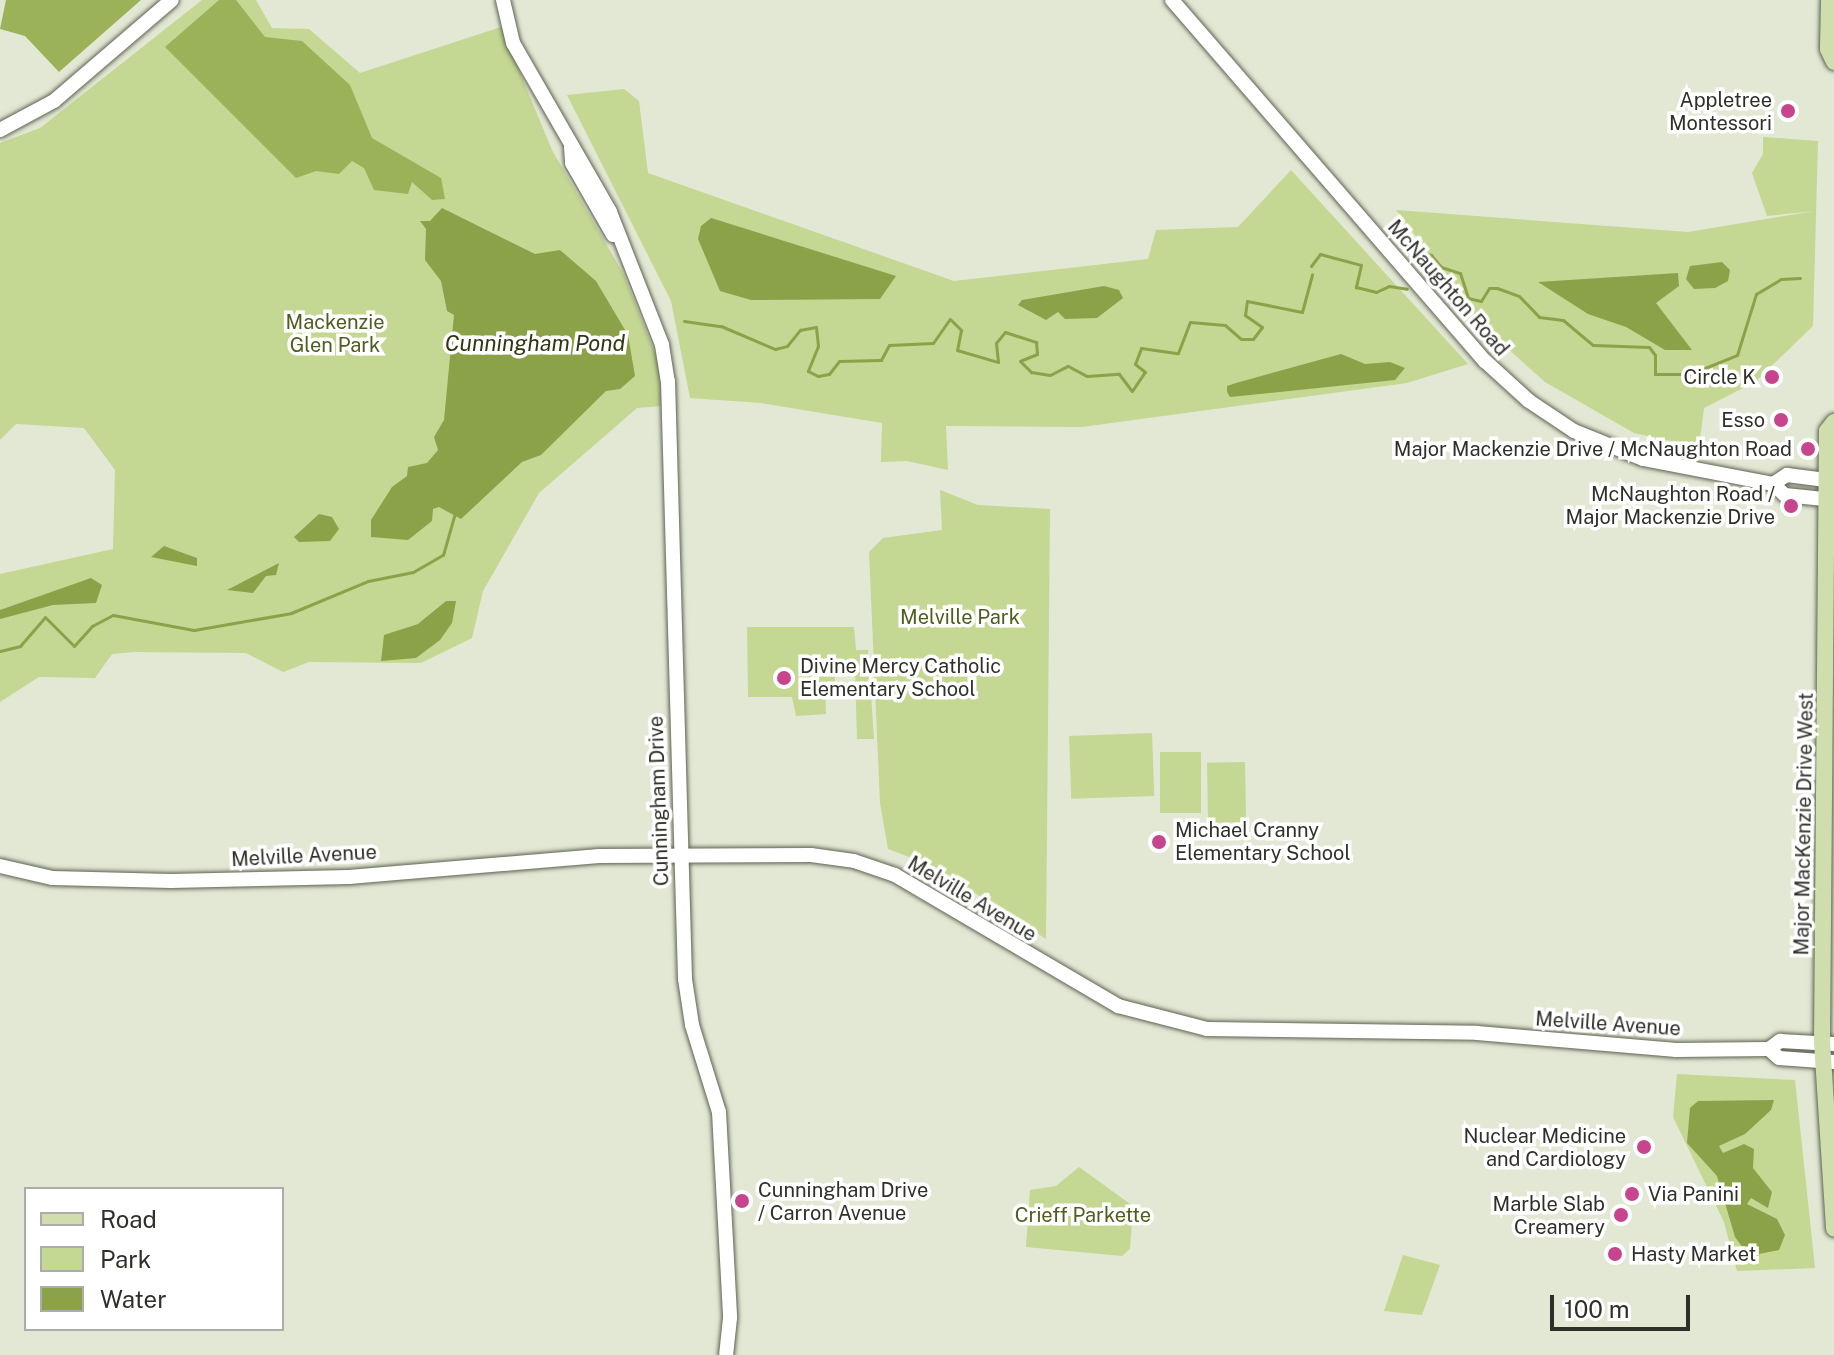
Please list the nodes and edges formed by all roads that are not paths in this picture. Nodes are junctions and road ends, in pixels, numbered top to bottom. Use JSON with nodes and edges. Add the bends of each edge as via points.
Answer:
{"nodes":[{"id":1,"x":172,"y":0,"type":"edge"},
{"id":2,"x":503,"y":0,"type":"edge"},
{"id":3,"x":1172,"y":0,"type":"edge"},
{"id":4,"x":1829,"y":0,"type":"edge"},
{"id":5,"x":1834,"y":62,"type":"edge"},
{"id":6,"x":0,"y":130,"type":"edge"},
{"id":7,"x":1834,"y":422,"type":"edge"},
{"id":8,"x":1831,"y":480,"type":"edge"},
{"id":9,"x":1773,"y":484,"type":"junction"},
{"id":10,"x":1831,"y":500,"type":"edge"},
{"id":11,"x":680,"y":854,"type":"junction"},
{"id":12,"x":0,"y":866,"type":"edge"},
{"id":13,"x":1828,"y":1043,"type":"edge"},
{"id":14,"x":1769,"y":1049,"type":"junction"},
{"id":15,"x":1828,"y":1062,"type":"edge"},
{"id":16,"x":1834,"y":1229,"type":"edge"},
{"id":17,"x":726,"y":1355,"type":"edge"}],
"edges":[{"from":1,"to":6,"type":"street","via":[[54,101]]},
{"from":2,"to":11,"type":"street","name":"Cunningham Drive","via":[[513,43],[571,147],[572,163],[623,249],[662,345],[668,381]]},
{"from":3,"to":9,"type":"street","name":"McNaughton Road","via":[[1505,382],[1574,431],[1618,450],[1671,466]]},
{"from":4,"to":5,"type":"main road","via":[[1828,49]]},
{"from":7,"to":8,"type":"main road","name":"Major MacKenzie Drive West","via":[[1827,431]]},
{"from":8,"to":9,"type":"street","name":"McNaughton Road","via":[[1787,475]]},
{"from":8,"to":10,"type":"main road","name":"Major MacKenzie Drive West"},
{"from":9,"to":10,"type":"street","name":"McNaughton Road","via":[[1785,495]]},
{"from":10,"to":13,"type":"main road","name":"Major MacKenzie Drive West"},
{"from":11,"to":12,"type":"street","name":"Melville Avenue","via":[[446,866],[349,877],[171,881],[52,878]]},
{"from":11,"to":14,"type":"street","name":"Melville Avenue","via":[[811,855],[854,861],[937,897],[1118,1006],[1207,1029],[1477,1033],[1676,1050]]},
{"from":11,"to":17,"type":"street","name":"Cunningham Drive","via":[[688,1007],[719,1112],[726,1180]]},
{"from":13,"to":14,"type":"street","name":"Melville Avenue","via":[[1780,1041]]},
{"from":13,"to":15,"type":"main road","name":"Major MacKenzie Drive West"},
{"from":14,"to":15,"type":"street","name":"Melville Avenue","via":[[1779,1058]]},
{"from":15,"to":16,"type":"main road","name":"Major MacKenzie Drive West"}]}
